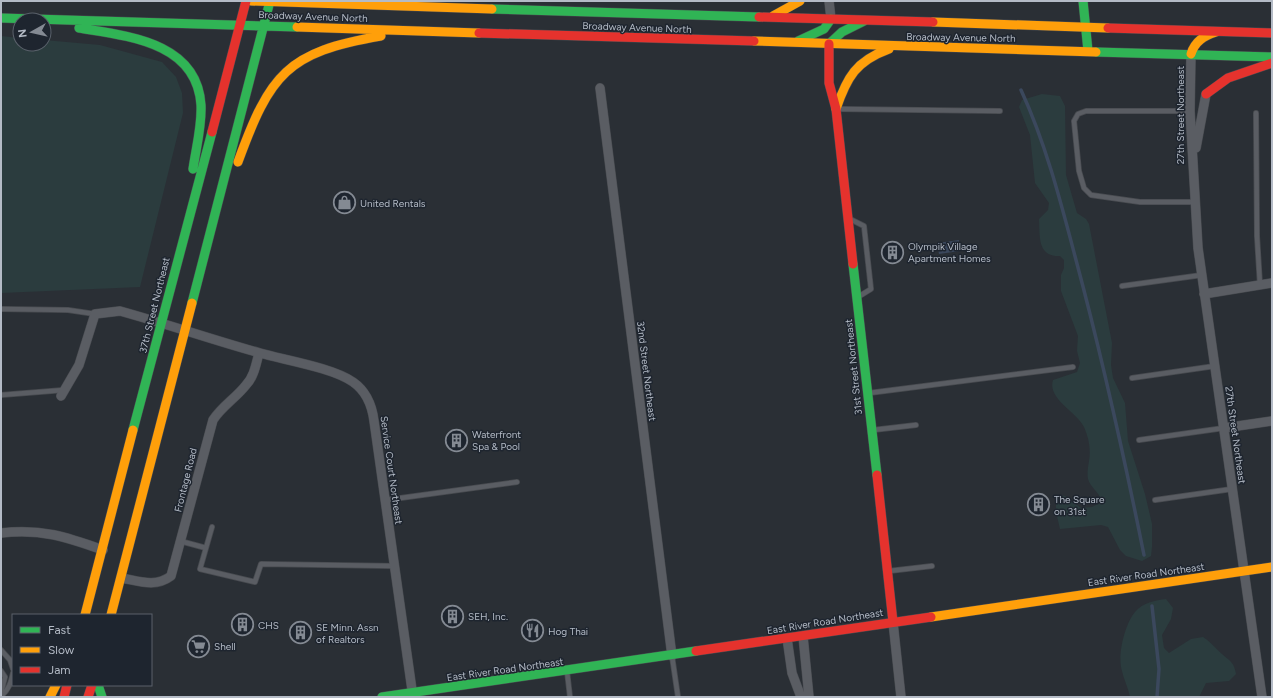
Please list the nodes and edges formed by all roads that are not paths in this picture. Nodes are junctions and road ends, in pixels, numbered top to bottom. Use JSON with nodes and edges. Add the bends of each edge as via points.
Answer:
{"nodes":[{"id":1,"x":246,"y":1,"type":"edge"},
{"id":2,"x":251,"y":1,"type":"edge"},
{"id":3,"x":270,"y":1,"type":"edge"},
{"id":4,"x":475,"y":1,"type":"edge"},
{"id":5,"x":800,"y":1,"type":"edge"},
{"id":6,"x":829,"y":1,"type":"edge"},
{"id":7,"x":1083,"y":1,"type":"edge"},
{"id":8,"x":539,"y":11,"type":"junction"},
{"id":9,"x":772,"y":17,"type":"junction"},
{"id":10,"x":2,"y":18,"type":"edge"},
{"id":11,"x":12,"y":19,"type":"edge"},
{"id":12,"x":831,"y":19,"type":"junction"},
{"id":13,"x":869,"y":20,"type":"junction"},
{"id":14,"x":52,"y":25,"type":"edge"},
{"id":15,"x":240,"y":25,"type":"junction"},
{"id":16,"x":264,"y":26,"type":"junction"},
{"id":17,"x":1086,"y":27,"type":"junction"},
{"id":18,"x":414,"y":31,"type":"junction"},
{"id":19,"x":1221,"y":31,"type":"junction"},
{"id":20,"x":1272,"y":33,"type":"edge"},
{"id":21,"x":794,"y":43,"type":"junction"},
{"id":22,"x":829,"y":44,"type":"junction"},
{"id":23,"x":898,"y":47,"type":"junction"},
{"id":24,"x":1088,"y":51,"type":"junction"},
{"id":25,"x":1191,"y":54,"type":"junction"},
{"id":26,"x":1272,"y":58,"type":"edge"},
{"id":27,"x":1272,"y":63,"type":"edge"},
{"id":28,"x":600,"y":88,"type":"dead end"},
{"id":29,"x":1206,"y":94,"type":"joint"},
{"id":30,"x":836,"y":109,"type":"junction"},
{"id":31,"x":1000,"y":111,"type":"dead end"},
{"id":32,"x":1190,"y":111,"type":"junction"},
{"id":33,"x":1256,"y":113,"type":"dead end"},
{"id":34,"x":1192,"y":176,"type":"junction"},
{"id":35,"x":1194,"y":202,"type":"junction"},
{"id":36,"x":848,"y":218,"type":"junction"},
{"id":37,"x":208,"y":242,"type":"junction"},
{"id":38,"x":181,"y":243,"type":"junction"},
{"id":39,"x":1202,"y":275,"type":"junction"},
{"id":40,"x":1272,"y":284,"type":"edge"},
{"id":41,"x":1260,"y":285,"type":"junction"},
{"id":42,"x":1122,"y":286,"type":"dead end"},
{"id":43,"x":1204,"y":294,"type":"junction"},
{"id":44,"x":857,"y":298,"type":"junction"},
{"id":45,"x":1,"y":309,"type":"edge"},
{"id":46,"x":95,"y":314,"type":"junction"},
{"id":47,"x":161,"y":323,"type":"junction"},
{"id":48,"x":186,"y":331,"type":"junction"},
{"id":49,"x":259,"y":353,"type":"junction"},
{"id":50,"x":1215,"y":366,"type":"junction"},
{"id":51,"x":1073,"y":367,"type":"dead end"},
{"id":52,"x":1132,"y":378,"type":"dead end"},
{"id":53,"x":62,"y":393,"type":"joint"},
{"id":54,"x":867,"y":393,"type":"junction"},
{"id":55,"x":1,"y":395,"type":"edge"},
{"id":56,"x":1272,"y":421,"type":"edge"},
{"id":57,"x":916,"y":425,"type":"dead end"},
{"id":58,"x":1224,"y":428,"type":"junction"},
{"id":59,"x":871,"y":430,"type":"junction"},
{"id":60,"x":1139,"y":440,"type":"dead end"},
{"id":61,"x":517,"y":482,"type":"dead end"},
{"id":62,"x":1232,"y":489,"type":"junction"},
{"id":63,"x":386,"y":500,"type":"junction"},
{"id":64,"x":1155,"y":500,"type":"dead end"},
{"id":65,"x":212,"y":527,"type":"dead end"},
{"id":66,"x":1,"y":533,"type":"edge"},
{"id":67,"x":180,"y":541,"type":"junction"},
{"id":68,"x":206,"y":548,"type":"junction"},
{"id":69,"x":103,"y":550,"type":"junction"},
{"id":70,"x":395,"y":566,"type":"junction"},
{"id":71,"x":932,"y":566,"type":"dead end"},
{"id":72,"x":1272,"y":567,"type":"edge"},
{"id":73,"x":1244,"y":571,"type":"junction"},
{"id":74,"x":887,"y":572,"type":"junction"},
{"id":75,"x":121,"y":578,"type":"junction"},
{"id":76,"x":85,"y":614,"type":"edge"},
{"id":77,"x":111,"y":614,"type":"edge"},
{"id":78,"x":893,"y":622,"type":"junction"},
{"id":79,"x":803,"y":636,"type":"junction"},
{"id":80,"x":787,"y":638,"type":"junction"},
{"id":81,"x":1,"y":650,"type":"edge"},
{"id":82,"x":672,"y":656,"type":"junction"},
{"id":83,"x":12,"y":666,"type":"edge"},
{"id":84,"x":1,"y":671,"type":"edge"},
{"id":85,"x":567,"y":671,"type":"junction"},
{"id":86,"x":12,"y":678,"type":"edge"},
{"id":87,"x":56,"y":686,"type":"edge"},
{"id":88,"x":67,"y":686,"type":"edge"},
{"id":89,"x":92,"y":686,"type":"edge"},
{"id":90,"x":98,"y":686,"type":"edge"},
{"id":91,"x":1,"y":695,"type":"edge"},
{"id":92,"x":413,"y":695,"type":"edge"},
{"id":93,"x":50,"y":697,"type":"edge"},
{"id":94,"x":64,"y":697,"type":"edge"},
{"id":95,"x":88,"y":697,"type":"edge"},
{"id":96,"x":102,"y":697,"type":"edge"},
{"id":97,"x":382,"y":697,"type":"edge"},
{"id":98,"x":570,"y":697,"type":"edge"},
{"id":99,"x":678,"y":697,"type":"edge"},
{"id":100,"x":801,"y":697,"type":"edge"},
{"id":101,"x":810,"y":697,"type":"edge"},
{"id":102,"x":900,"y":697,"type":"edge"},
{"id":103,"x":1262,"y":697,"type":"edge"}],
"edges":[{"from":1,"to":15,"type":"main road","name":"37th Street Northeast"},
{"from":2,"to":3,"type":"main road","name":"Broadway Avenue North"},
{"from":3,"to":8,"type":"main road","name":"Broadway Avenue North"},
{"from":3,"to":16,"type":"main road"},
{"from":4,"to":8,"type":"main road"},
{"from":5,"to":9,"type":"main road"},
{"from":6,"to":12,"type":"street"},
{"from":7,"to":17,"type":"main road"},
{"from":8,"to":9,"type":"main road","name":"Broadway Avenue North"},
{"from":9,"to":12,"type":"main road","name":"Broadway Avenue North"},
{"from":10,"to":11,"type":"main road"},
{"from":10,"to":15,"type":"main road","name":"Broadway Avenue North"},
{"from":12,"to":13,"type":"main road","name":"Broadway Avenue North"},
{"from":12,"to":21,"type":"main road","via":[[819,32]]},
{"from":13,"to":17,"type":"main road","name":"Broadway Avenue North"},
{"from":13,"to":22,"type":"main road","via":[[842,32]]},
{"from":14,"to":38,"type":"main road","via":[[113,34],[154,44],[177,57],[192,72],[199,92],[201,115]]},
{"from":15,"to":16,"type":"main road","name":"Broadway Avenue North"},
{"from":15,"to":38,"type":"main road","name":"37th Street Northeast"},
{"from":16,"to":18,"type":"main road","name":"Broadway Avenue North"},
{"from":16,"to":37,"type":"main road"},
{"from":17,"to":19,"type":"main road","name":"Broadway Avenue North"},
{"from":17,"to":24,"type":"main road"},
{"from":18,"to":21,"type":"main road","name":"Broadway Avenue North"},
{"from":18,"to":37,"type":"main road","via":[[358,40],[330,48],[300,61],[286,72],[272,89],[255,119]]},
{"from":19,"to":20,"type":"main road","name":"Broadway Avenue North"},
{"from":19,"to":25,"type":"main road","via":[[1201,38],[1193,47]]},
{"from":21,"to":22,"type":"main road","name":"Broadway Avenue North"},
{"from":22,"to":23,"type":"main road","name":"Broadway Avenue North"},
{"from":22,"to":30,"type":"main road","name":"31st Street Northeast","via":[[829,83]]},
{"from":23,"to":24,"type":"main road","name":"Broadway Avenue North"},
{"from":23,"to":30,"type":"main road","via":[[873,55],[849,74]]},
{"from":24,"to":25,"type":"main road","name":"Broadway Avenue North"},
{"from":25,"to":26,"type":"main road","name":"Broadway Avenue North"},
{"from":25,"to":32,"type":"street","name":"27th Street Northeast"},
{"from":27,"to":29,"type":"main road","via":[[1235,74],[1212,87]]},
{"from":28,"to":82,"type":"street","name":"32nd Street Northeast"},
{"from":29,"to":34,"type":"street","name":"27th Street Northeast"},
{"from":30,"to":31,"type":"lane"},
{"from":30,"to":36,"type":"main road","name":"31st Street Northeast"},
{"from":32,"to":34,"type":"street","name":"27th Street Northeast"},
{"from":32,"to":35,"type":"lane","via":[[1086,111],[1078,114],[1074,120],[1079,171],[1084,188],[1091,195],[1140,202]]},
{"from":33,"to":41,"type":"lane"},
{"from":34,"to":35,"type":"street","name":"27th Street Northeast"},
{"from":35,"to":39,"type":"street","name":"27th Street Northeast"},
{"from":36,"to":44,"type":"main road","name":"31st Street Northeast"},
{"from":36,"to":44,"type":"lane","via":[[864,226],[871,289]]},
{"from":37,"to":48,"type":"main road"},
{"from":38,"to":47,"type":"main road","name":"37th Street Northeast"},
{"from":39,"to":42,"type":"lane"},
{"from":39,"to":43,"type":"street","name":"27th Street Northeast"},
{"from":40,"to":41,"type":"street"},
{"from":41,"to":43,"type":"street"},
{"from":43,"to":50,"type":"street","name":"27th Street Northeast"},
{"from":44,"to":54,"type":"main road","name":"31st Street Northeast"},
{"from":45,"to":46,"type":"lane","via":[[68,310]]},
{"from":46,"to":47,"type":"street","name":"Service Court Northeast","via":[[120,311]]},
{"from":46,"to":53,"type":"street","via":[[79,364]]},
{"from":47,"to":48,"type":"street","name":"Service Court Northeast"},
{"from":47,"to":69,"type":"main road","name":"37th Street Northeast"},
{"from":48,"to":49,"type":"street","name":"Service Court Northeast"},
{"from":48,"to":75,"type":"main road"},
{"from":49,"to":63,"type":"street","name":"Service Court Northeast","via":[[345,377],[364,392],[372,410]]},
{"from":49,"to":67,"type":"street","name":"Frontage Road","via":[[247,385],[221,408],[213,420]]},
{"from":50,"to":52,"type":"lane"},
{"from":50,"to":58,"type":"street","name":"27th Street Northeast"},
{"from":51,"to":54,"type":"lane"},
{"from":53,"to":55,"type":"lane"},
{"from":54,"to":59,"type":"main road","name":"31st Street Northeast"},
{"from":56,"to":58,"type":"street"},
{"from":57,"to":59,"type":"lane"},
{"from":58,"to":60,"type":"lane"},
{"from":58,"to":62,"type":"street","name":"27th Street Northeast"},
{"from":59,"to":74,"type":"main road","name":"31st Street Northeast"},
{"from":61,"to":63,"type":"lane"},
{"from":62,"to":64,"type":"lane"},
{"from":62,"to":73,"type":"street","name":"27th Street Northeast"},
{"from":63,"to":70,"type":"street","name":"Service Court Northeast"},
{"from":65,"to":68,"type":"lane"},
{"from":66,"to":69,"type":"street","via":[[21,530],[40,532]]},
{"from":67,"to":68,"type":"lane"},
{"from":67,"to":75,"type":"street","name":"Frontage Road","via":[[171,576],[163,582]]},
{"from":68,"to":70,"type":"lane","via":[[200,569],[255,582],[261,564]]},
{"from":69,"to":76,"type":"main road","name":"37th Street Northeast"},
{"from":70,"to":92,"type":"street","name":"Service Court Northeast"},
{"from":71,"to":74,"type":"lane"},
{"from":72,"to":73,"type":"main road","name":"East River Road Northeast"},
{"from":73,"to":78,"type":"main road","name":"East River Road Northeast"},
{"from":73,"to":103,"type":"street","name":"27th Street Northeast"},
{"from":74,"to":78,"type":"main road","name":"31st Street Northeast"},
{"from":75,"to":77,"type":"main road"},
{"from":78,"to":79,"type":"main road","name":"East River Road Northeast"},
{"from":78,"to":102,"type":"street"},
{"from":79,"to":80,"type":"main road","name":"East River Road Northeast"},
{"from":79,"to":101,"type":"street"},
{"from":80,"to":82,"type":"main road","name":"East River Road Northeast"},
{"from":80,"to":100,"type":"street","via":[[792,673]]},
{"from":81,"to":83,"type":"lane"},
{"from":82,"to":85,"type":"main road","name":"East River Road Northeast"},
{"from":82,"to":99,"type":"lane"},
{"from":84,"to":91,"type":"lane","via":[[5,678]]},
{"from":85,"to":92,"type":"main road","name":"East River Road Northeast"},
{"from":85,"to":98,"type":"lane"},
{"from":86,"to":91,"type":"lane"},
{"from":87,"to":93,"type":"main road"},
{"from":88,"to":94,"type":"main road"},
{"from":89,"to":95,"type":"main road"},
{"from":90,"to":96,"type":"main road"},
{"from":92,"to":97,"type":"main road","name":"East River Road Northeast"}]}
